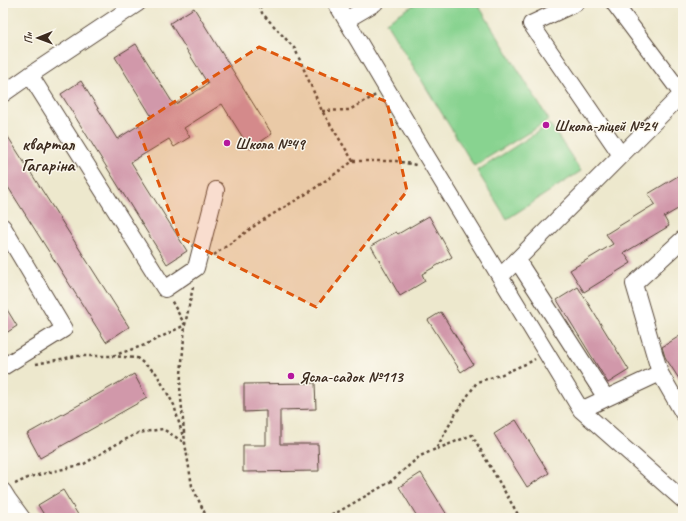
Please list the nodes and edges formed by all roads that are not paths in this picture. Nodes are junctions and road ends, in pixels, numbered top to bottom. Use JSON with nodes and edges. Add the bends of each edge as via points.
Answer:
{"nodes":[{"id":1,"x":138,"y":3,"type":"edge"},
{"id":2,"x":336,"y":3,"type":"edge"},
{"id":3,"x":375,"y":3,"type":"edge"},
{"id":4,"x":576,"y":3,"type":"edge"},
{"id":5,"x":614,"y":3,"type":"edge"},
{"id":6,"x":346,"y":20,"type":"junction"},
{"id":7,"x":30,"y":75,"type":"junction"},
{"id":8,"x":682,"y":93,"type":"edge"},
{"id":9,"x":3,"y":94,"type":"edge"},
{"id":10,"x":621,"y":155,"type":"junction"},
{"id":11,"x":216,"y":190,"type":"dead end"},
{"id":12,"x":3,"y":227,"type":"edge"},
{"id":13,"x":683,"y":239,"type":"edge"},
{"id":14,"x":517,"y":260,"type":"junction"},
{"id":15,"x":500,"y":277,"type":"junction"},
{"id":16,"x":3,"y":367,"type":"edge"},
{"id":17,"x":660,"y":373,"type":"junction"},
{"id":18,"x":606,"y":398,"type":"junction"},
{"id":19,"x":581,"y":410,"type":"junction"},
{"id":20,"x":683,"y":413,"type":"edge"},
{"id":21,"x":3,"y":491,"type":"edge"},
{"id":22,"x":683,"y":500,"type":"edge"},
{"id":23,"x":22,"y":518,"type":"edge"}],
"edges":[{"from":1,"to":7,"type":"lane"},
{"from":2,"to":6,"type":"lane"},
{"from":3,"to":6,"type":"lane"},
{"from":4,"to":10,"type":"lane","via":[[530,24]]},
{"from":5,"to":8,"type":"lane"},
{"from":6,"to":15,"type":"lane"},
{"from":7,"to":9,"type":"lane"},
{"from":7,"to":11,"type":"lane","via":[[165,289],[196,268]]},
{"from":8,"to":10,"type":"lane"},
{"from":10,"to":14,"type":"lane"},
{"from":12,"to":16,"type":"lane","via":[[64,330]]},
{"from":13,"to":17,"type":"lane","via":[[634,284]]},
{"from":14,"to":15,"type":"lane"},
{"from":14,"to":18,"type":"lane"},
{"from":15,"to":19,"type":"lane"},
{"from":17,"to":18,"type":"lane"},
{"from":17,"to":20,"type":"lane"},
{"from":18,"to":19,"type":"lane"},
{"from":19,"to":22,"type":"lane"},
{"from":21,"to":23,"type":"lane"}]}
